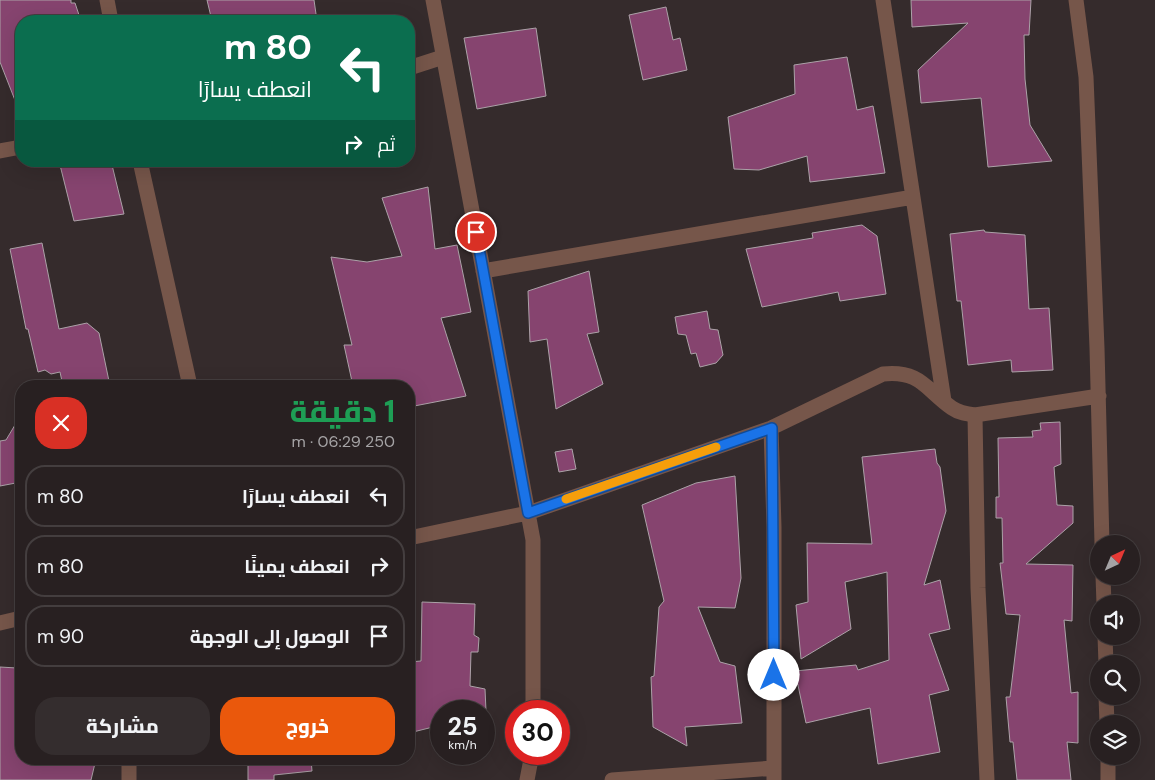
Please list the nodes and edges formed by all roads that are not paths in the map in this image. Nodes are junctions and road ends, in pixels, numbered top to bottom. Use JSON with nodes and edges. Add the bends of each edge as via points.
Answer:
{"nodes":[{"id":1,"x":106,"y":0,"type":"edge"},
{"id":2,"x":432,"y":0,"type":"edge"},
{"id":3,"x":882,"y":0,"type":"edge"},
{"id":4,"x":1076,"y":0,"type":"edge"},
{"id":5,"x":110,"y":15,"type":"edge"},
{"id":6,"x":443,"y":57,"type":"junction"},
{"id":7,"x":415,"y":66,"type":"edge"},
{"id":8,"x":15,"y":148,"type":"edge"},
{"id":9,"x":0,"y":151,"type":"edge"},
{"id":10,"x":141,"y":167,"type":"edge"},
{"id":11,"x":913,"y":198,"type":"junction"},
{"id":12,"x":483,"y":270,"type":"junction"},
{"id":13,"x":189,"y":380,"type":"edge"},
{"id":14,"x":1099,"y":396,"type":"junction"},
{"id":15,"x":944,"y":401,"type":"junction"},
{"id":16,"x":975,"y":415,"type":"junction"},
{"id":17,"x":772,"y":428,"type":"junction"},
{"id":18,"x":528,"y":513,"type":"junction"},
{"id":19,"x":1102,"y":535,"type":"edge"},
{"id":20,"x":415,"y":537,"type":"edge"},
{"id":21,"x":15,"y":619,"type":"edge"},
{"id":22,"x":0,"y":623,"type":"edge"},
{"id":23,"x":533,"y":700,"type":"edge"},
{"id":24,"x":129,"y":765,"type":"edge"},
{"id":25,"x":530,"y":765,"type":"edge"},
{"id":26,"x":1108,"y":765,"type":"edge"},
{"id":27,"x":774,"y":774,"type":"edge"},
{"id":28,"x":129,"y":780,"type":"edge"},
{"id":29,"x":527,"y":780,"type":"edge"},
{"id":30,"x":612,"y":780,"type":"edge"},
{"id":31,"x":987,"y":780,"type":"edge"},
{"id":32,"x":1108,"y":780,"type":"edge"}],
"edges":[{"from":1,"to":5,"type":"street"},
{"from":2,"to":6,"type":"street"},
{"from":3,"to":11,"type":"street"},
{"from":4,"to":14,"type":"street","via":[[1086,78]]},
{"from":6,"to":7,"type":"street"},
{"from":6,"to":12,"type":"street"},
{"from":8,"to":9,"type":"street"},
{"from":10,"to":13,"type":"street"},
{"from":11,"to":12,"type":"street"},
{"from":11,"to":15,"type":"street"},
{"from":12,"to":18,"type":"street"},
{"from":14,"to":16,"type":"street"},
{"from":14,"to":19,"type":"street"},
{"from":15,"to":16,"type":"street","via":[[964,413]]},
{"from":15,"to":17,"type":"street","via":[[915,378],[883,374]]},
{"from":16,"to":31,"type":"street","via":[[978,588]]},
{"from":17,"to":18,"type":"street"},
{"from":17,"to":27,"type":"street"},
{"from":18,"to":20,"type":"street"},
{"from":18,"to":23,"type":"street","via":[[533,540]]},
{"from":21,"to":22,"type":"street"},
{"from":24,"to":28,"type":"street"},
{"from":25,"to":29,"type":"street"},
{"from":26,"to":32,"type":"street"},
{"from":27,"to":30,"type":"street"}]}
